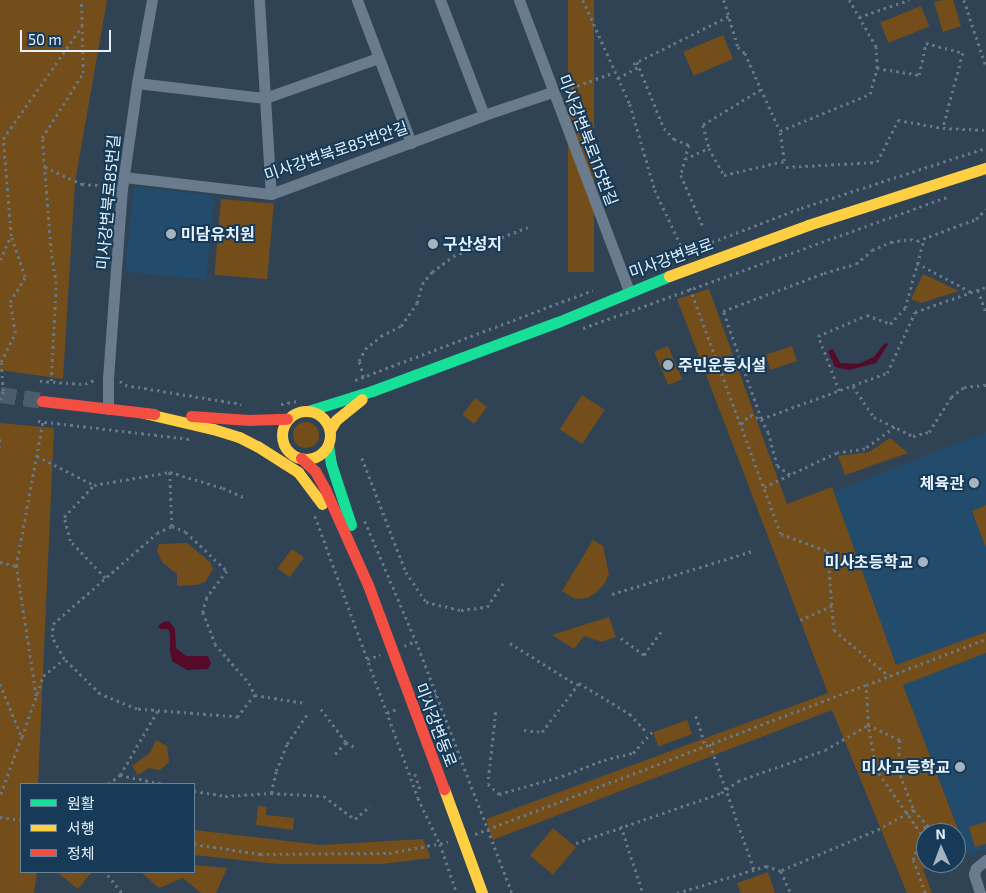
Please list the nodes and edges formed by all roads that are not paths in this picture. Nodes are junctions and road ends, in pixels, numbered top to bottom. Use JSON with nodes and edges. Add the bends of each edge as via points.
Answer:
{"nodes":[{"id":1,"x":152,"y":0,"type":"edge"},
{"id":2,"x":259,"y":0,"type":"edge"},
{"id":3,"x":357,"y":0,"type":"edge"},
{"id":4,"x":440,"y":0,"type":"edge"},
{"id":5,"x":519,"y":0,"type":"edge"},
{"id":6,"x":378,"y":58,"type":"junction"},
{"id":7,"x":137,"y":83,"type":"junction"},
{"id":8,"x":558,"y":91,"type":"junction"},
{"id":9,"x":265,"y":98,"type":"junction"},
{"id":10,"x":484,"y":115,"type":"junction"},
{"id":11,"x":411,"y":143,"type":"junction"},
{"id":12,"x":986,"y":168,"type":"edge"},
{"id":13,"x":124,"y":177,"type":"junction"},
{"id":14,"x":271,"y":194,"type":"junction"},
{"id":15,"x":629,"y":291,"type":"junction"},
{"id":16,"x":372,"y":391,"type":"junction"},
{"id":17,"x":42,"y":401,"type":"tunnel mouth"},
{"id":18,"x":108,"y":409,"type":"junction"},
{"id":19,"x":308,"y":410,"type":"junction"},
{"id":20,"x":144,"y":413,"type":"junction"},
{"id":21,"x":195,"y":416,"type":"junction"},
{"id":22,"x":287,"y":419,"type":"junction"},
{"id":23,"x":330,"y":430,"type":"junction"},
{"id":24,"x":274,"y":440,"type":"junction"},
{"id":25,"x":328,"y":445,"type":"junction"},
{"id":26,"x":301,"y":458,"type":"junction"},
{"id":27,"x":360,"y":568,"type":"junction"},
{"id":28,"x":986,"y":860,"type":"edge"},
{"id":29,"x":482,"y":893,"type":"edge"},
{"id":30,"x":980,"y":893,"type":"edge"}],
"edges":[{"from":1,"to":7,"type":"street","name":"미사강변북로85번길"},
{"from":2,"to":9,"type":"street"},
{"from":3,"to":6,"type":"street"},
{"from":4,"to":10,"type":"street"},
{"from":5,"to":8,"type":"street","name":"미사강변북로115번길"},
{"from":6,"to":9,"type":"street"},
{"from":6,"to":11,"type":"street"},
{"from":7,"to":9,"type":"street"},
{"from":7,"to":13,"type":"street","name":"미사강변북로85번길"},
{"from":8,"to":10,"type":"street","name":"미사강변북로85번안길"},
{"from":8,"to":15,"type":"street","name":"미사강변북로115번길"},
{"from":9,"to":14,"type":"street"},
{"from":10,"to":11,"type":"street","name":"미사강변북로85번안길"},
{"from":11,"to":14,"type":"street","name":"미사강변북로85번안길"},
{"from":12,"to":15,"type":"main road","name":"미사강변북로","via":[[808,225]]},
{"from":13,"to":14,"type":"street","name":"미사강변북로85번안길"},
{"from":13,"to":18,"type":"street","name":"미사강변북로85번길"},
{"from":15,"to":16,"type":"main road","name":"미사강변북로","via":[[558,322]]},
{"from":16,"to":19,"type":"main road"},
{"from":16,"to":23,"type":"main road","via":[[343,413]]},
{"from":17,"to":18,"type":"main road"},
{"from":18,"to":20,"type":"main road"},
{"from":19,"to":22,"type":"main road"},
{"from":19,"to":23,"type":"main road","via":[[322,417]]},
{"from":20,"to":21,"type":"main road"},
{"from":20,"to":27,"type":"main road","via":[[239,437],[284,461],[310,486]]},
{"from":21,"to":22,"type":"main road"},
{"from":21,"to":24,"type":"main road"},
{"from":22,"to":24,"type":"main road"},
{"from":23,"to":25,"type":"main road"},
{"from":24,"to":26,"type":"main road"},
{"from":25,"to":26,"type":"main road","via":[[317,456]]},
{"from":25,"to":27,"type":"main road"},
{"from":26,"to":27,"type":"main road","via":[[325,489]]},
{"from":27,"to":29,"type":"main road","name":"미사강변동로"},
{"from":28,"to":30,"type":"street","via":[[974,874]]}]}
